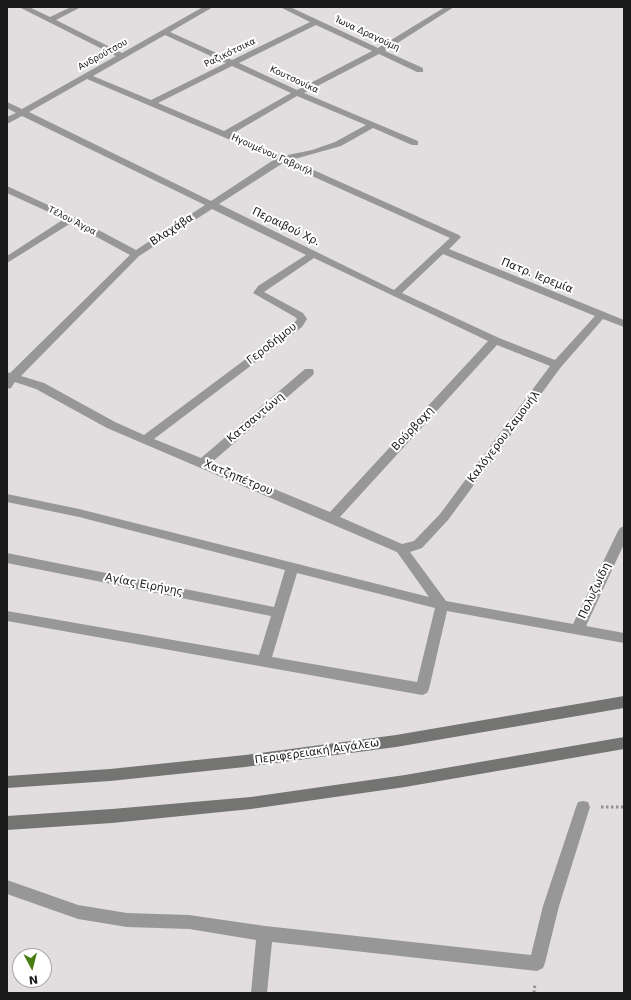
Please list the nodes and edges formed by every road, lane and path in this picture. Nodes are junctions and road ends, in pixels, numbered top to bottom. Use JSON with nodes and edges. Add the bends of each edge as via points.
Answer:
{"nodes":[{"id":1,"x":23,"y":7,"type":"edge"},
{"id":2,"x":77,"y":7,"type":"edge"},
{"id":3,"x":209,"y":7,"type":"edge"},
{"id":4,"x":284,"y":7,"type":"edge"},
{"id":5,"x":450,"y":7,"type":"edge"},
{"id":6,"x":51,"y":20,"type":"junction"},
{"id":7,"x":316,"y":22,"type":"junction"},
{"id":8,"x":166,"y":32,"type":"junction"},
{"id":9,"x":380,"y":50,"type":"junction"},
{"id":10,"x":123,"y":56,"type":"junction"},
{"id":11,"x":233,"y":63,"type":"junction"},
{"id":12,"x":420,"y":70,"type":"dead end"},
{"id":13,"x":86,"y":76,"type":"junction"},
{"id":14,"x":297,"y":93,"type":"junction"},
{"id":15,"x":152,"y":103,"type":"junction"},
{"id":16,"x":7,"y":105,"type":"edge"},
{"id":17,"x":24,"y":112,"type":"junction"},
{"id":18,"x":7,"y":121,"type":"edge"},
{"id":19,"x":371,"y":126,"type":"junction"},
{"id":20,"x":226,"y":134,"type":"junction"},
{"id":21,"x":415,"y":143,"type":"dead end"},
{"id":22,"x":282,"y":159,"type":"junction"},
{"id":23,"x":7,"y":189,"type":"edge"},
{"id":24,"x":212,"y":204,"type":"junction"},
{"id":25,"x":71,"y":220,"type":"junction"},
{"id":26,"x":442,"y":250,"type":"junction"},
{"id":27,"x":136,"y":254,"type":"junction"},
{"id":28,"x":314,"y":254,"type":"junction"},
{"id":29,"x":7,"y":260,"type":"edge"},
{"id":30,"x":396,"y":294,"type":"junction"},
{"id":31,"x":601,"y":315,"type":"junction"},
{"id":32,"x":624,"y":324,"type":"edge"},
{"id":33,"x":495,"y":340,"type":"junction"},
{"id":34,"x":557,"y":365,"type":"junction"},
{"id":35,"x":310,"y":372,"type":"dead end"},
{"id":36,"x":9,"y":380,"type":"edge"},
{"id":37,"x":145,"y":440,"type":"junction"},
{"id":38,"x":202,"y":464,"type":"junction"},
{"id":39,"x":7,"y":498,"type":"edge"},
{"id":40,"x":332,"y":518,"type":"junction"},
{"id":41,"x":624,"y":531,"type":"edge"},
{"id":42,"x":401,"y":549,"type":"junction"},
{"id":43,"x":7,"y":558,"type":"edge"},
{"id":44,"x":292,"y":568,"type":"junction"},
{"id":45,"x":442,"y":605,"type":"junction"},
{"id":46,"x":280,"y":612,"type":"junction"},
{"id":47,"x":7,"y":616,"type":"edge"},
{"id":48,"x":577,"y":630,"type":"junction"},
{"id":49,"x":624,"y":638,"type":"edge"},
{"id":50,"x":264,"y":662,"type":"junction"},
{"id":51,"x":624,"y":702,"type":"edge"},
{"id":52,"x":624,"y":743,"type":"edge"},
{"id":53,"x":7,"y":782,"type":"edge"},
{"id":54,"x":583,"y":807,"type":"dead end"},
{"id":55,"x":7,"y":823,"type":"edge"},
{"id":56,"x":7,"y":887,"type":"edge"},
{"id":57,"x":265,"y":934,"type":"junction"},
{"id":58,"x":259,"y":993,"type":"edge"}],
"edges":[{"from":1,"to":6,"type":"street"},
{"from":2,"to":6,"type":"street"},
{"from":3,"to":8,"type":"street","name":"Ανδρούτσου"},
{"from":4,"to":7,"type":"street","name":"Ίωνα Δραγούμη"},
{"from":5,"to":9,"type":"street"},
{"from":6,"to":10,"type":"street"},
{"from":7,"to":9,"type":"street","name":"Ίωνα Δραγούμη"},
{"from":7,"to":11,"type":"street","name":"Ραζικότσικα"},
{"from":8,"to":10,"type":"street","name":"Ανδρούτσου"},
{"from":8,"to":11,"type":"street","name":"Κουτσονίκα"},
{"from":9,"to":12,"type":"street","name":"Ίωνα Δραγούμη"},
{"from":9,"to":14,"type":"street"},
{"from":10,"to":13,"type":"street","name":"Ανδρούτσου"},
{"from":11,"to":14,"type":"street","name":"Κουτσονίκα"},
{"from":11,"to":15,"type":"street","name":"Ραζικότσικα"},
{"from":13,"to":15,"type":"street","name":"Ηγουμένου Γαβριήλ"},
{"from":13,"to":17,"type":"street","name":"Ανδρούτσου"},
{"from":14,"to":19,"type":"street","name":"Κουτσονίκα"},
{"from":14,"to":20,"type":"street"},
{"from":15,"to":20,"type":"street","name":"Ηγουμένου Γαβριήλ"},
{"from":16,"to":17,"type":"street","name":"Περαιβού Χρ."},
{"from":17,"to":18,"type":"street","name":"Ανδρούτσου"},
{"from":17,"to":24,"type":"street","name":"Περαιβού Χρ."},
{"from":19,"to":21,"type":"street","name":"Κουτσονίκα"},
{"from":19,"to":22,"type":"street","name":"Βλαχάβα","via":[[338,144]]},
{"from":20,"to":22,"type":"street","name":"Ηγουμένου Γαβριήλ"},
{"from":22,"to":24,"type":"street","name":"Βλαχάβα"},
{"from":22,"to":26,"type":"street","name":"Ηγουμένου Γαβριήλ","via":[[456,237]]},
{"from":23,"to":25,"type":"street","name":"Τέλου Άγρα"},
{"from":24,"to":27,"type":"street","name":"Βλαχάβα"},
{"from":24,"to":28,"type":"street","name":"Περαιβού Χρ."},
{"from":25,"to":27,"type":"street","name":"Τέλου Άγρα"},
{"from":25,"to":29,"type":"street"},
{"from":26,"to":30,"type":"street"},
{"from":26,"to":31,"type":"street","name":"Πατρ. Ιερεμία"},
{"from":27,"to":36,"type":"street","name":"Βλαχάβα"},
{"from":28,"to":30,"type":"street","name":"Περαιβού Χρ."},
{"from":28,"to":37,"type":"street","name":"Γεροδήμου","via":[[258,293],[299,315],[302,319],[298,325]]},
{"from":30,"to":33,"type":"street","name":"Περαιβού Χρ."},
{"from":31,"to":32,"type":"street","name":"Πατρ. Ιερεμία"},
{"from":31,"to":34,"type":"street","name":"Καλόγερου Σαμουήλ"},
{"from":33,"to":34,"type":"street","name":"Περαιβού Χρ."},
{"from":33,"to":40,"type":"street","name":"Βούρβαχη"},
{"from":34,"to":42,"type":"street","name":"Καλόγερου Σαμουήλ","via":[[444,516],[418,545]]},
{"from":35,"to":38,"type":"street","name":"Κατσαντώνη"},
{"from":36,"to":37,"type":"street","name":"Χατζηπέτρου","via":[[40,386],[111,426]]},
{"from":37,"to":38,"type":"street","name":"Χατζηπέτρου"},
{"from":38,"to":40,"type":"street","name":"Χατζηπέτρου"},
{"from":39,"to":44,"type":"street","via":[[79,513]]},
{"from":40,"to":42,"type":"street","name":"Χατζηπέτρου"},
{"from":41,"to":48,"type":"street","name":"Πολυζωίδη"},
{"from":42,"to":45,"type":"street","name":"Χατζηπέτρου"},
{"from":43,"to":46,"type":"street","name":"Αγίας Ειρήνης"},
{"from":44,"to":45,"type":"street"},
{"from":44,"to":46,"type":"street"},
{"from":45,"to":48,"type":"street"},
{"from":45,"to":50,"type":"street","via":[[422,689]]},
{"from":46,"to":50,"type":"street"},
{"from":47,"to":50,"type":"street"},
{"from":48,"to":49,"type":"street"},
{"from":51,"to":53,"type":"main road","name":"Περιφερειακή Αιγάλεω","via":[[396,741],[245,761],[110,775]]},
{"from":52,"to":55,"type":"main road","via":[[405,781],[251,803]]},
{"from":54,"to":57,"type":"street","via":[[551,906],[537,963]]},
{"from":56,"to":57,"type":"street","via":[[78,912],[127,920],[189,922]]},
{"from":57,"to":58,"type":"street"}]}
